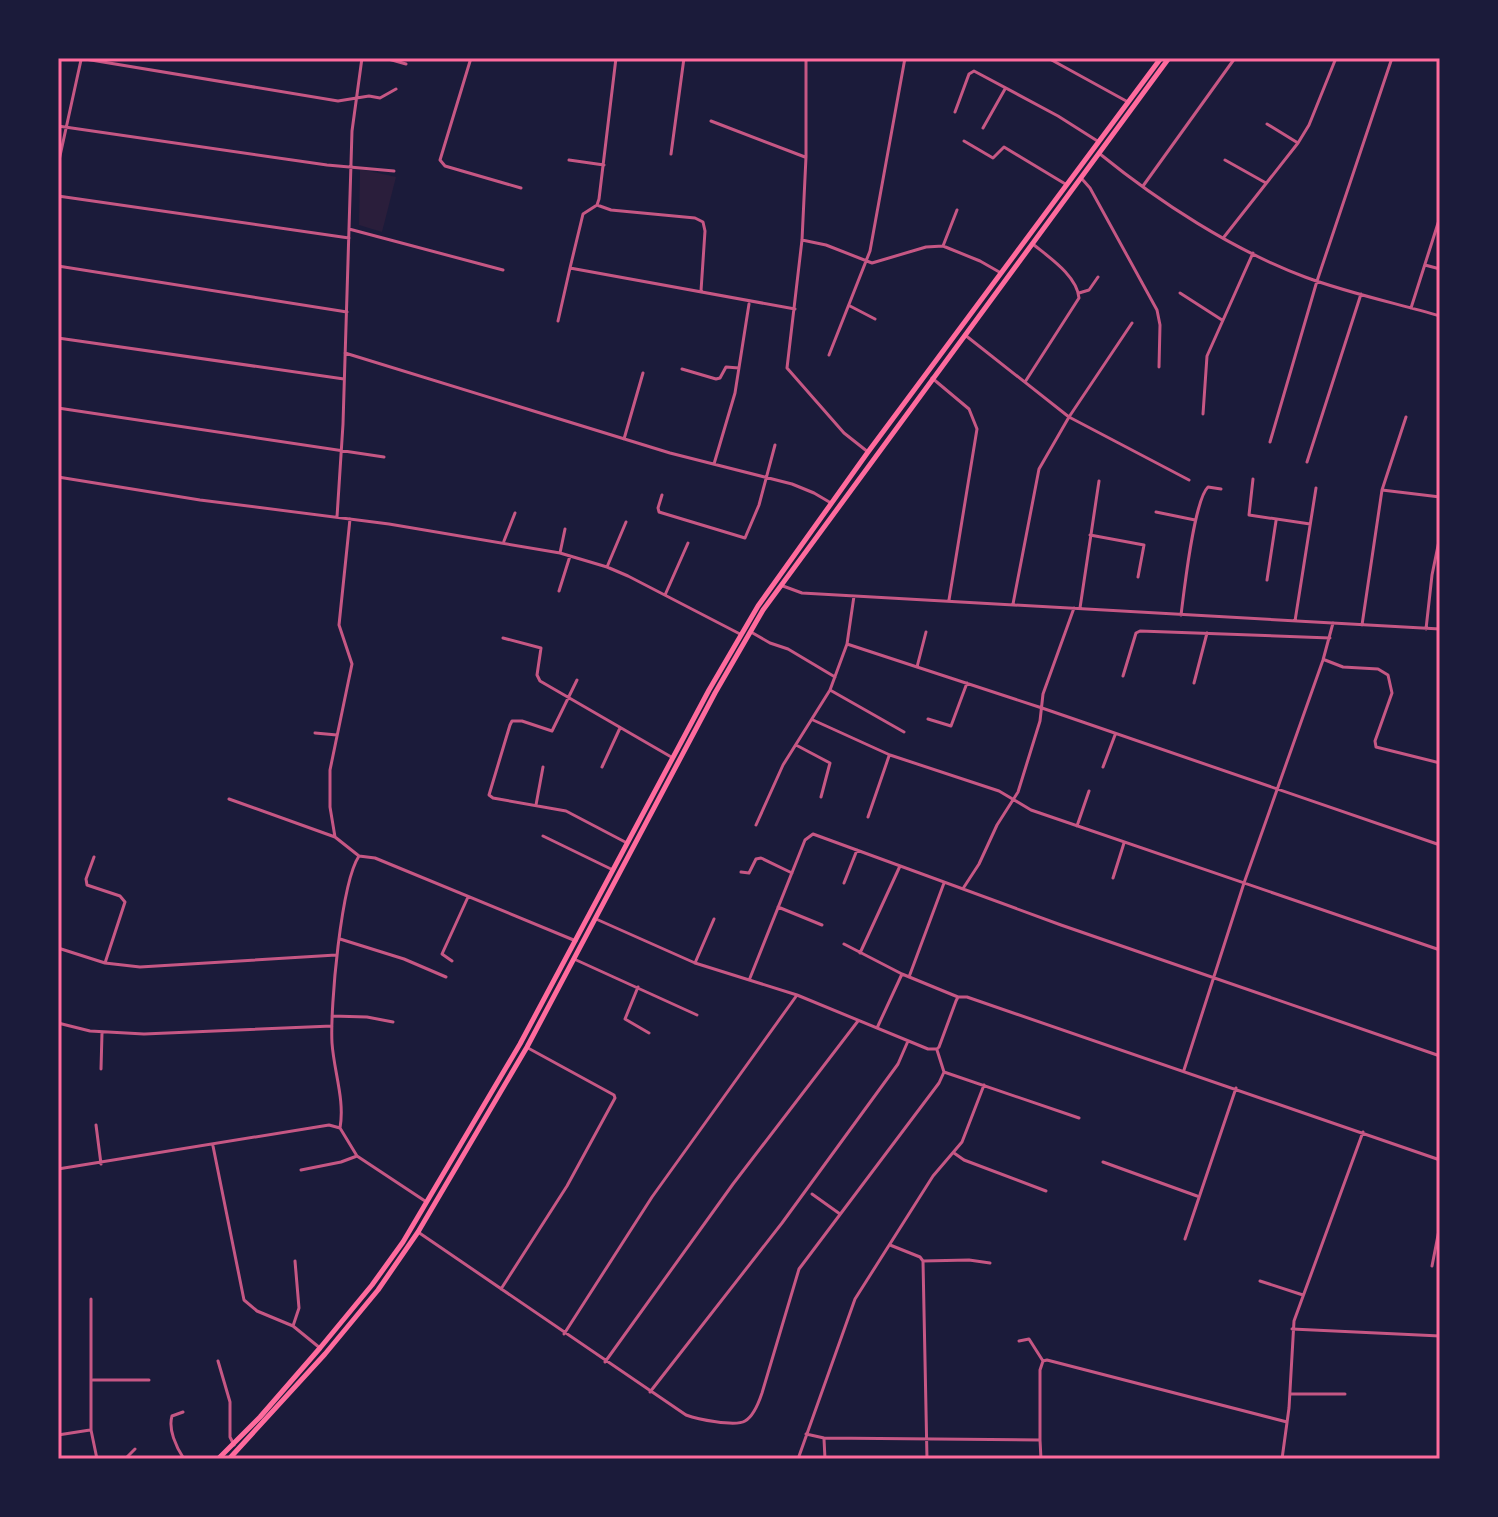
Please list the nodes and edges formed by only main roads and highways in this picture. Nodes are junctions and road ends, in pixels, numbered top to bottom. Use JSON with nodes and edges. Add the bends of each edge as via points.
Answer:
{"nodes":[{"id":1,"x":1161,"y":58,"type":"edge"},
{"id":2,"x":1169,"y":58,"type":"edge"},
{"id":3,"x":778,"y":582,"type":"junction"},
{"id":4,"x":415,"y":1230,"type":"junction"},
{"id":5,"x":218,"y":1459,"type":"edge"},
{"id":6,"x":229,"y":1459,"type":"edge"}],
"edges":[{"from":1,"to":3,"type":"main road","via":[[868,452]]},
{"from":2,"to":3,"type":"main road"},
{"from":3,"to":4,"type":"main road","via":[[527,1047]]},
{"from":3,"to":4,"type":"main road","via":[[740,634]]},
{"from":4,"to":5,"type":"main road","via":[[320,1348]]},
{"from":4,"to":6,"type":"main road","via":[[387,1277],[335,1342]]}]}
